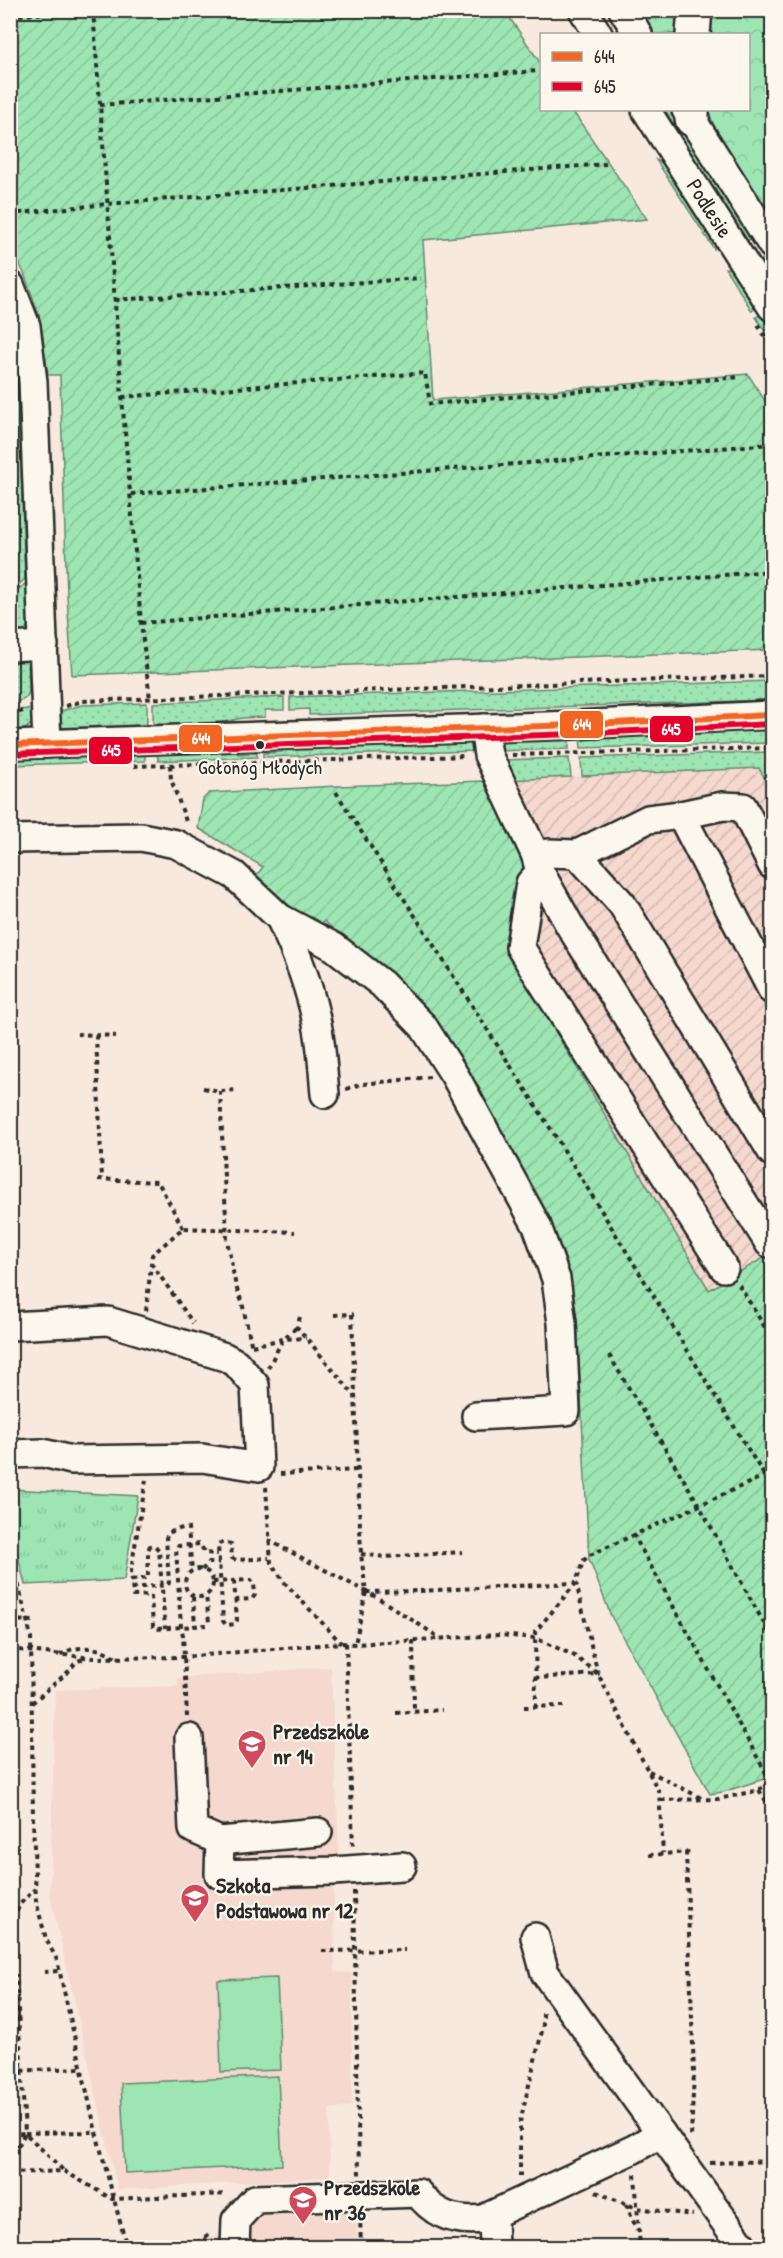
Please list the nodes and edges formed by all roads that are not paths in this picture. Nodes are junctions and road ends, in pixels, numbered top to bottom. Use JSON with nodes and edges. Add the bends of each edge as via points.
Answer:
{"nodes":[{"id":1,"x":582,"y":10,"type":"edge"},
{"id":2,"x":623,"y":10,"type":"edge"},
{"id":3,"x":695,"y":10,"type":"edge"},
{"id":4,"x":597,"y":33,"type":"edge"},
{"id":5,"x":637,"y":33,"type":"edge"},
{"id":6,"x":693,"y":33,"type":"edge"},
{"id":7,"x":647,"y":111,"type":"edge"},
{"id":8,"x":690,"y":112,"type":"edge"},
{"id":9,"x":771,"y":243,"type":"edge"},
{"id":10,"x":741,"y":258,"type":"junction"},
{"id":11,"x":10,"y":285,"type":"edge"},
{"id":12,"x":772,"y":308,"type":"edge"},
{"id":13,"x":44,"y":645,"type":"junction"},
{"id":14,"x":10,"y":647,"type":"edge"},
{"id":15,"x":772,"y":715,"type":"edge"},
{"id":16,"x":484,"y":728,"type":"junction"},
{"id":17,"x":46,"y":744,"type":"junction"},
{"id":18,"x":10,"y":745,"type":"edge"},
{"id":19,"x":681,"y":815,"type":"junction"},
{"id":20,"x":10,"y":839,"type":"edge"},
{"id":21,"x":577,"y":854,"type":"junction"},
{"id":22,"x":538,"y":864,"type":"junction"},
{"id":23,"x":772,"y":865,"type":"edge"},
{"id":24,"x":280,"y":918,"type":"junction"},
{"id":25,"x":772,"y":990,"type":"edge"},
{"id":26,"x":325,"y":1095,"type":"road end"},
{"id":27,"x":772,"y":1152,"type":"edge"},
{"id":28,"x":770,"y":1243,"type":"dead end"},
{"id":29,"x":731,"y":1277,"type":"road end"},
{"id":30,"x":10,"y":1326,"type":"edge"},
{"id":31,"x":476,"y":1416,"type":"dead end"},
{"id":32,"x":10,"y":1454,"type":"edge"},
{"id":33,"x":189,"y":1738,"type":"road end"},
{"id":34,"x":318,"y":1832,"type":"dead end"},
{"id":35,"x":220,"y":1841,"type":"junction"},
{"id":36,"x":402,"y":1866,"type":"dead end"},
{"id":37,"x":536,"y":1937,"type":"dead end"},
{"id":38,"x":661,"y":2133,"type":"junction"},
{"id":39,"x":493,"y":2215,"type":"junction"},
{"id":40,"x":235,"y":2247,"type":"edge"},
{"id":41,"x":494,"y":2247,"type":"edge"},
{"id":42,"x":744,"y":2247,"type":"edge"}],
"edges":[{"from":1,"to":4,"type":"street"},
{"from":2,"to":5,"type":"street"},
{"from":3,"to":6,"type":"highway"},
{"from":7,"to":10,"type":"street","name":"Podlesie"},
{"from":8,"to":9,"type":"street","name":"Podlesie"},
{"from":9,"to":10,"type":"street"},
{"from":10,"to":12,"type":"street","name":"Podlesie"},
{"from":11,"to":13,"type":"street","via":[[26,326],[30,349]]},
{"from":13,"to":14,"type":"street"},
{"from":13,"to":17,"type":"street"},
{"from":15,"to":16,"type":"street"},
{"from":16,"to":17,"type":"street"},
{"from":16,"to":22,"type":"street","via":[[488,755]]},
{"from":17,"to":18,"type":"street"},
{"from":19,"to":21,"type":"street","via":[[648,819]]},
{"from":19,"to":23,"type":"street","via":[[723,806],[743,807]]},
{"from":19,"to":25,"type":"street"},
{"from":20,"to":24,"type":"street","via":[[141,837],[176,844],[234,875]]},
{"from":21,"to":22,"type":"street","via":[[548,853]]},
{"from":21,"to":27,"type":"street","via":[[622,904]]},
{"from":22,"to":28,"type":"street","via":[[570,926]]},
{"from":22,"to":29,"type":"street","via":[[530,882],[520,947]]},
{"from":24,"to":26,"type":"street","via":[[295,950],[319,1030]]},
{"from":24,"to":31,"type":"street","via":[[334,947],[382,984],[423,1026],[455,1076],[537,1226],[556,1279],[566,1411]]},
{"from":30,"to":32,"type":"street","via":[[108,1321],[236,1363],[255,1385],[262,1471],[202,1458],[71,1460],[43,1453]]},
{"from":33,"to":35,"type":"street","via":[[193,1829]]},
{"from":34,"to":35,"type":"street"},
{"from":35,"to":36,"type":"street","via":[[219,1874]]},
{"from":37,"to":38,"type":"street","via":[[545,1974]]},
{"from":38,"to":39,"type":"street"},
{"from":38,"to":42,"type":"street"},
{"from":39,"to":40,"type":"street","via":[[472,2220],[448,2217],[431,2208],[418,2193],[255,2199],[236,2220]]},
{"from":39,"to":41,"type":"street"}]}
